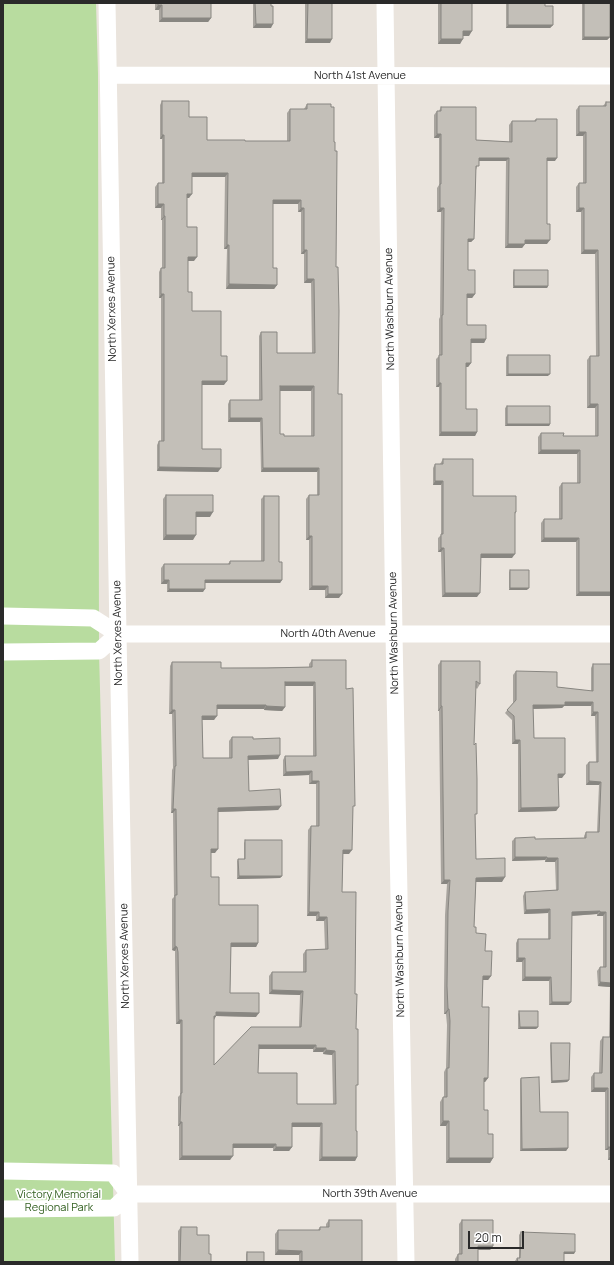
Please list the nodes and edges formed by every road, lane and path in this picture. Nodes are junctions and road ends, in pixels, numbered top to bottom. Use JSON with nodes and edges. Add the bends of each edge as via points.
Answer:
{"nodes":[{"id":1,"x":108,"y":3,"type":"edge"},
{"id":2,"x":385,"y":3,"type":"edge"},
{"id":3,"x":108,"y":76,"type":"junction"},
{"id":4,"x":386,"y":76,"type":"junction"},
{"id":5,"x":611,"y":76,"type":"edge"},
{"id":6,"x":3,"y":616,"type":"edge"},
{"id":7,"x":118,"y":634,"type":"junction"},
{"id":8,"x":394,"y":634,"type":"junction"},
{"id":9,"x":611,"y":634,"type":"edge"},
{"id":10,"x":3,"y":652,"type":"edge"},
{"id":11,"x":3,"y":1171,"type":"edge"},
{"id":12,"x":129,"y":1194,"type":"junction"},
{"id":13,"x":404,"y":1194,"type":"junction"},
{"id":14,"x":611,"y":1194,"type":"edge"},
{"id":15,"x":3,"y":1209,"type":"edge"},
{"id":16,"x":130,"y":1262,"type":"edge"},
{"id":17,"x":406,"y":1262,"type":"edge"}],
"edges":[{"from":1,"to":3,"type":"street","name":"North Xerxes Avenue"},
{"from":2,"to":4,"type":"street","name":"North Washburn Avenue"},
{"from":3,"to":4,"type":"street","name":"North 41st Avenue"},
{"from":3,"to":7,"type":"street","name":"North Xerxes Avenue"},
{"from":4,"to":5,"type":"street","name":"North 41st Avenue"},
{"from":4,"to":8,"type":"street","name":"North Washburn Avenue"},
{"from":6,"to":7,"type":"street","via":[[93,618]]},
{"from":7,"to":8,"type":"street","name":"North 40th Avenue"},
{"from":7,"to":10,"type":"street","via":[[99,651]]},
{"from":7,"to":12,"type":"street","name":"North Xerxes Avenue"},
{"from":8,"to":9,"type":"street","name":"North 40th Avenue"},
{"from":8,"to":13,"type":"street","name":"North Washburn Avenue"},
{"from":11,"to":12,"type":"street","via":[[113,1173]]},
{"from":12,"to":13,"type":"street","name":"North 39th Avenue"},
{"from":12,"to":15,"type":"street","via":[[114,1208]]},
{"from":12,"to":16,"type":"street","name":"North Xerxes Avenue"},
{"from":13,"to":14,"type":"street","name":"North 39th Avenue"},
{"from":13,"to":17,"type":"street","name":"North Washburn Avenue"}]}
